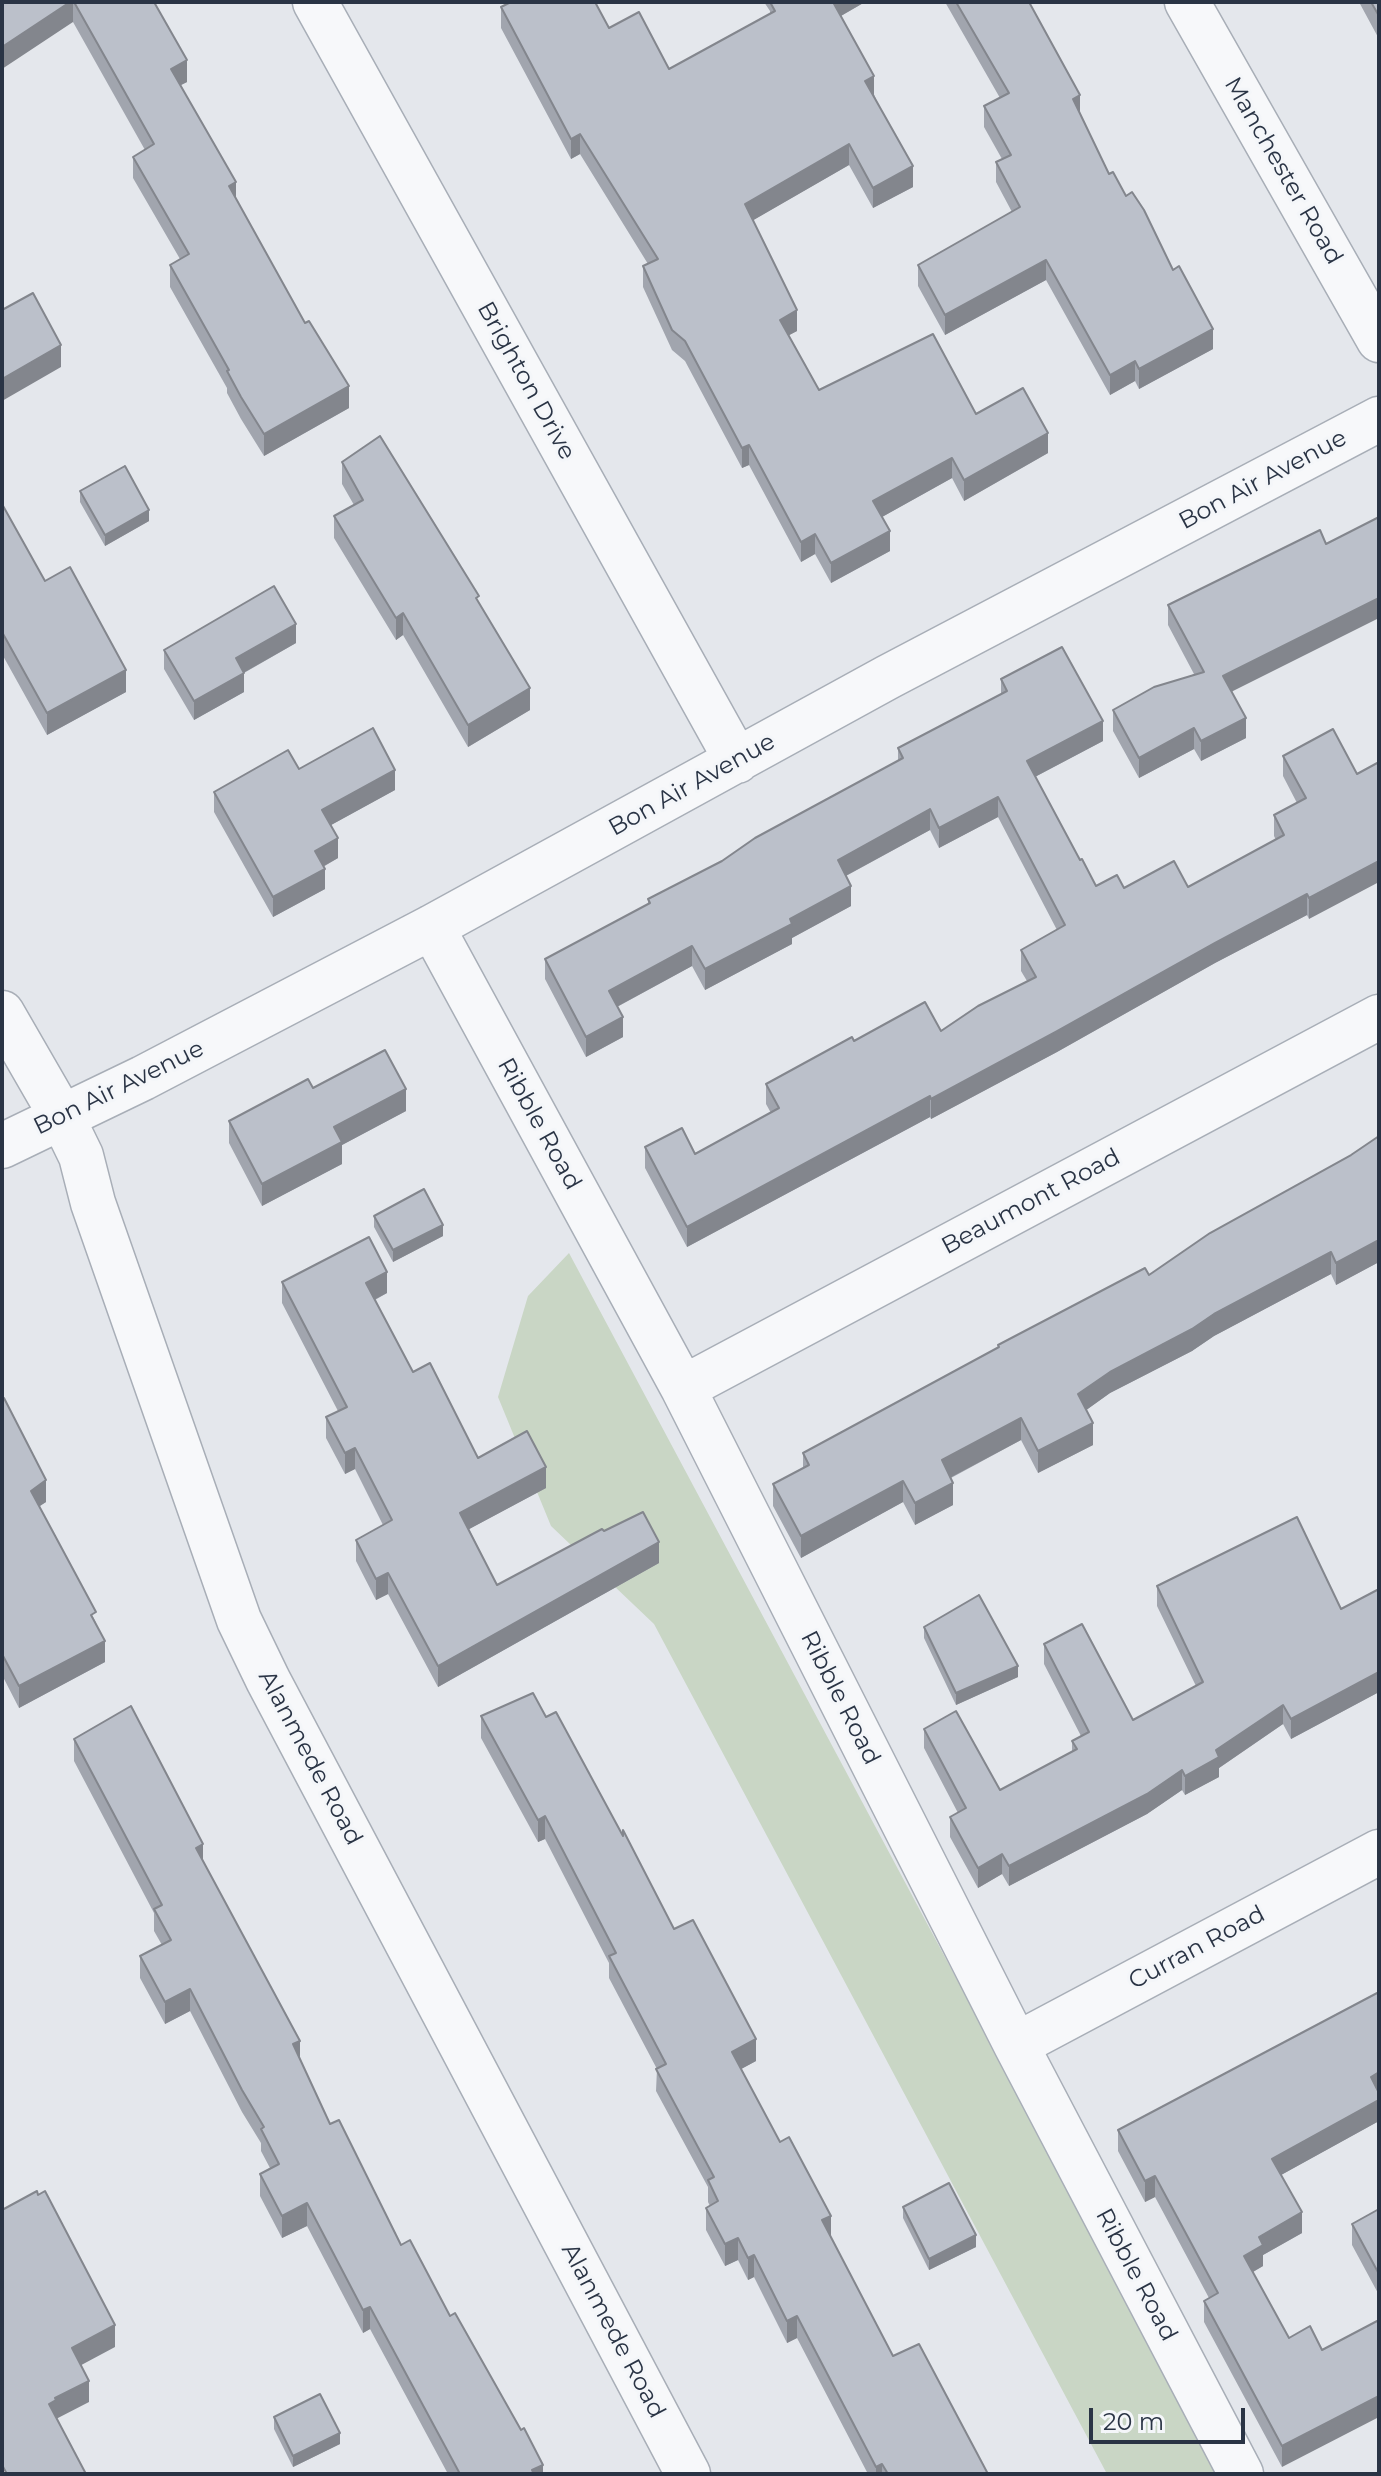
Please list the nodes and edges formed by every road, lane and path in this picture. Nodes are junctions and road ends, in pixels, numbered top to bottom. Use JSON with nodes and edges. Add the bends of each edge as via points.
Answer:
{"nodes":[{"id":1,"x":315,"y":2,"type":"edge"},
{"id":2,"x":1187,"y":2,"type":"edge"},
{"id":3,"x":1379,"y":340,"type":"edge"},
{"id":4,"x":1379,"y":419,"type":"edge"},
{"id":5,"x":737,"y":761,"type":"junction"},
{"id":6,"x":432,"y":927,"type":"junction"},
{"id":7,"x":2,"y":1013,"type":"edge"},
{"id":8,"x":1379,"y":1017,"type":"edge"},
{"id":9,"x":62,"y":1117,"type":"junction"},
{"id":10,"x":2,"y":1146,"type":"edge"},
{"id":11,"x":683,"y":1388,"type":"junction"},
{"id":12,"x":1379,"y":1852,"type":"edge"},
{"id":13,"x":1016,"y":2045,"type":"junction"},
{"id":14,"x":688,"y":2474,"type":"edge"},
{"id":15,"x":1241,"y":2474,"type":"edge"}],
"edges":[{"from":1,"to":5,"type":"street","name":"Brighton Drive"},
{"from":2,"to":3,"type":"street","name":"Manchester Road"},
{"from":4,"to":5,"type":"street","name":"Bon Air Avenue"},
{"from":5,"to":6,"type":"street","name":"Bon Air Avenue"},
{"from":6,"to":9,"type":"street","name":"Bon Air Avenue"},
{"from":6,"to":11,"type":"street","name":"Ribble Road"},
{"from":7,"to":9,"type":"street","name":"Alanmede Road"},
{"from":8,"to":11,"type":"street","name":"Beaumont Road"},
{"from":9,"to":10,"type":"street","name":"Bon Air Avenue"},
{"from":9,"to":14,"type":"street","name":"Alanmede Road","via":[[81,1156],[239,1620]]},
{"from":11,"to":13,"type":"street","name":"Ribble Road"},
{"from":12,"to":13,"type":"street","name":"Curran Road"},
{"from":13,"to":15,"type":"street","name":"Ribble Road"}]}
